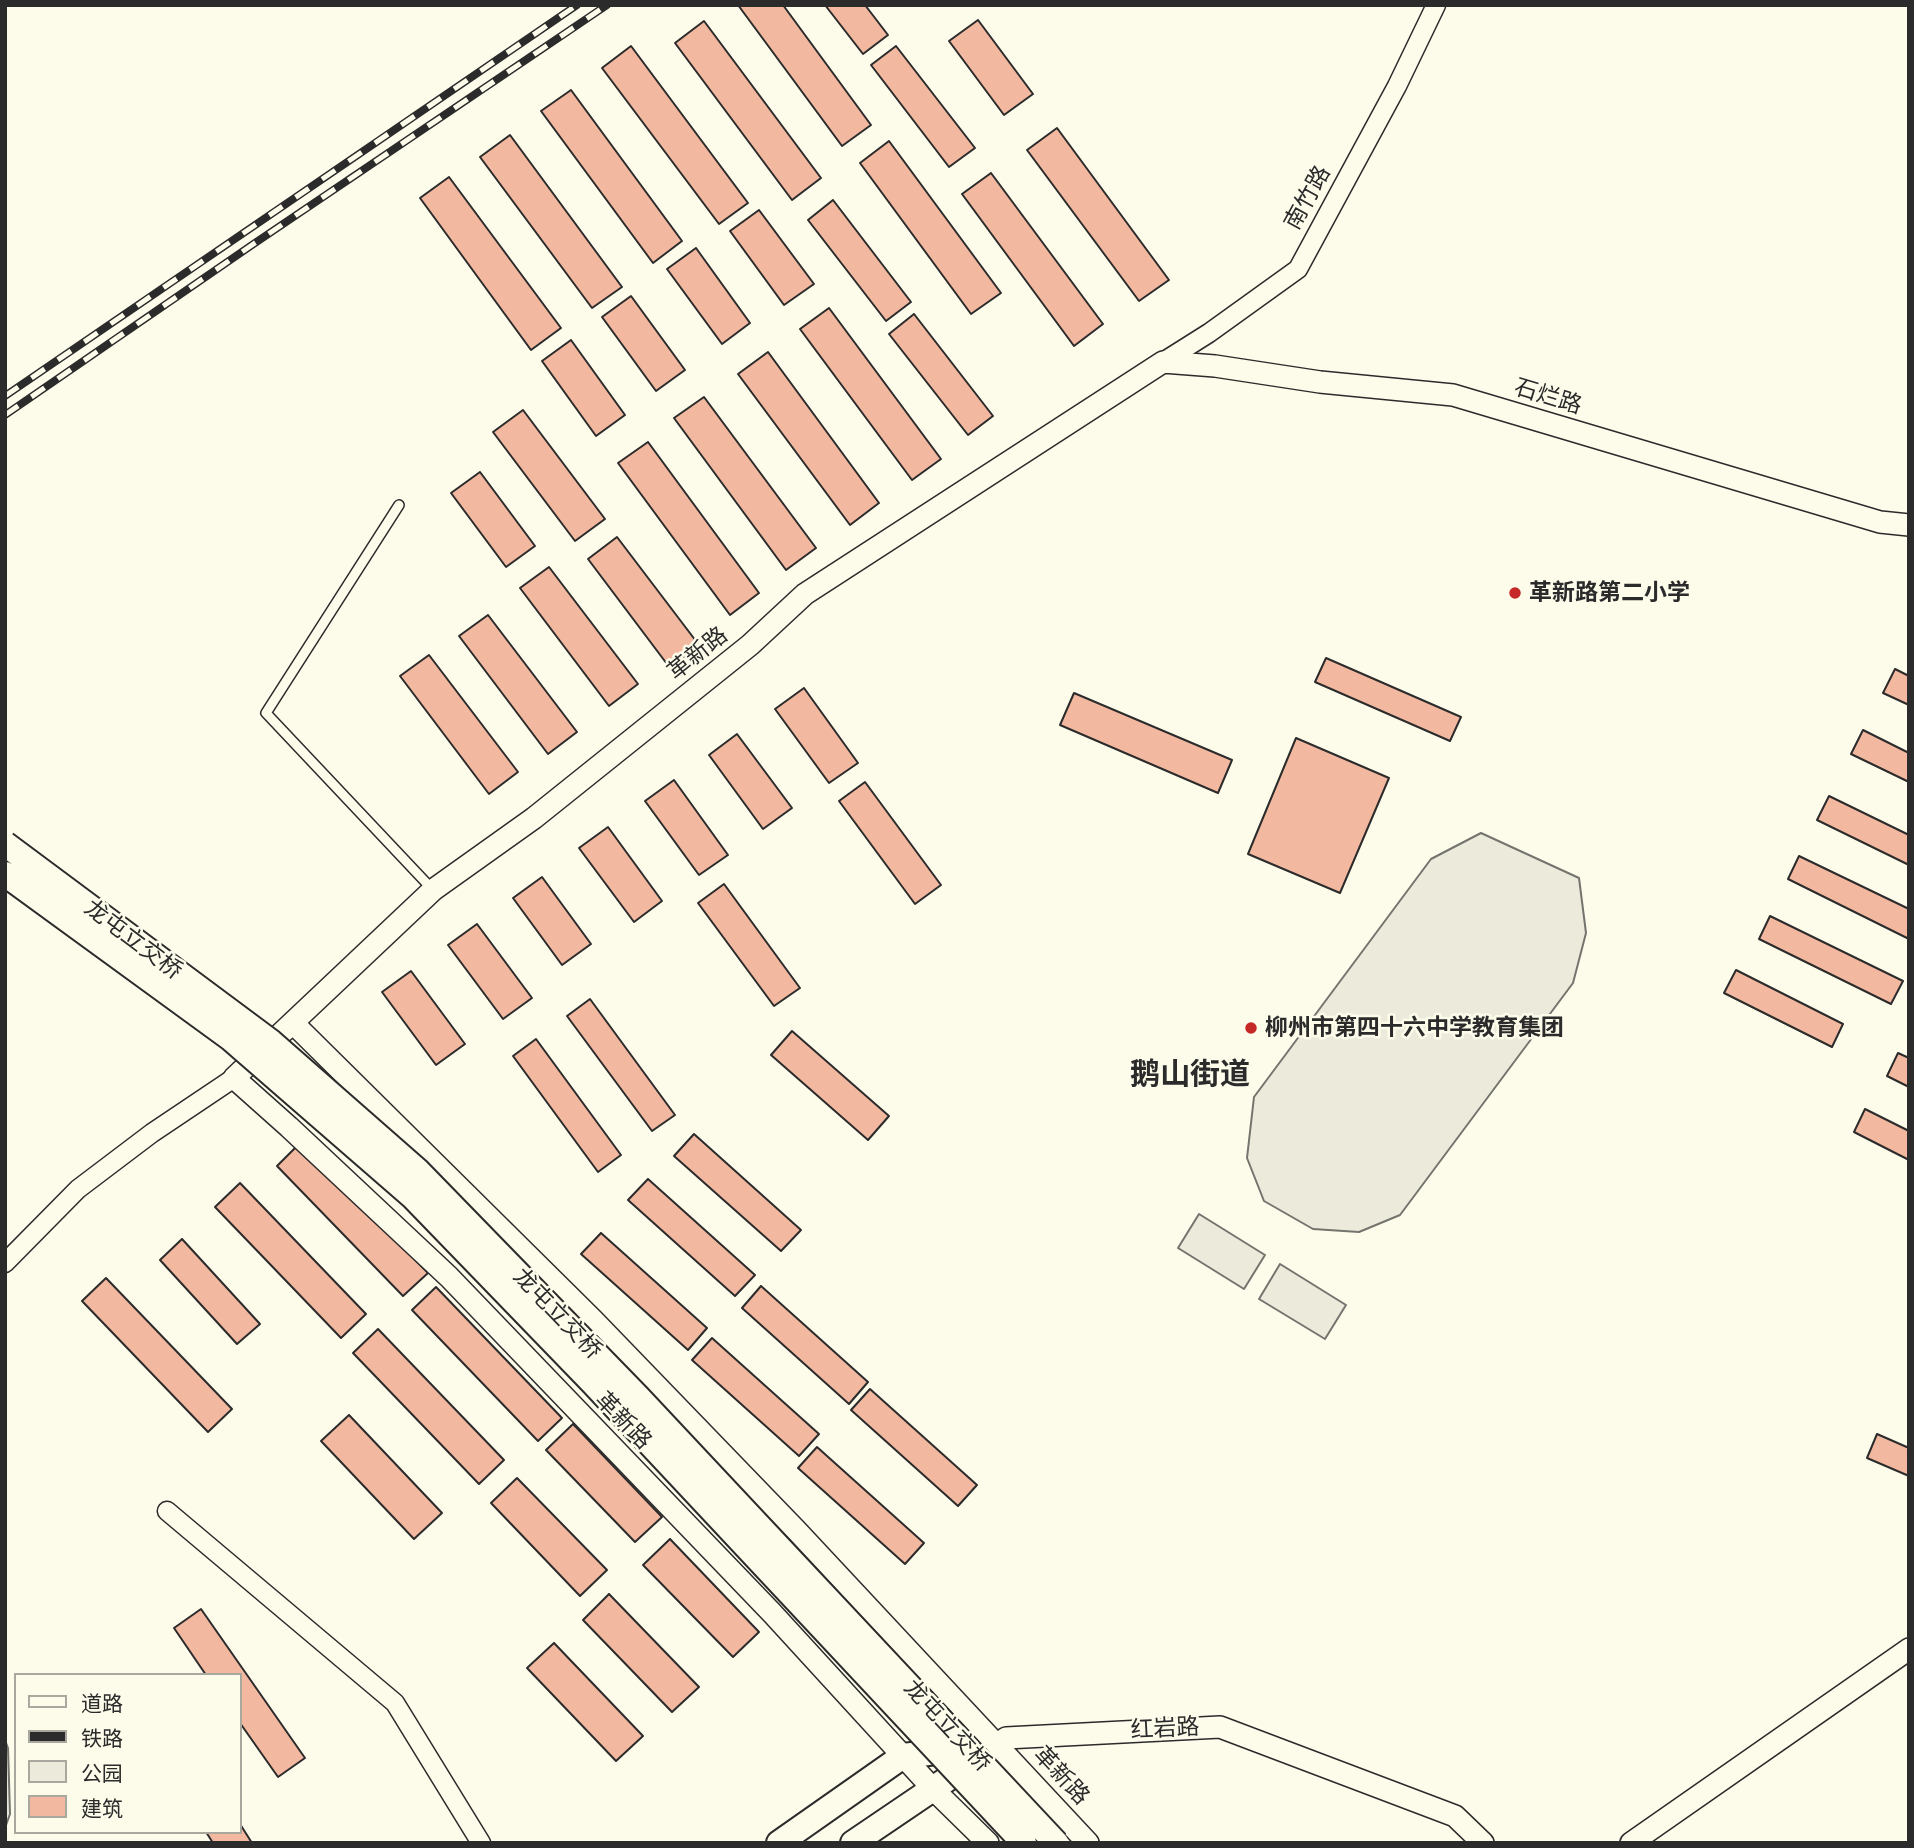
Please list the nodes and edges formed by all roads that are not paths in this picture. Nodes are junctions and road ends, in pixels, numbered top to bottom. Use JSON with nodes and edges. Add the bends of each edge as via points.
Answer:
{"nodes":[{"id":1,"x":1436,"y":5,"type":"edge"},
{"id":2,"x":1163,"y":362,"type":"junction"},
{"id":3,"x":399,"y":505,"type":"dead end"},
{"id":4,"x":1909,"y":525,"type":"edge"},
{"id":5,"x":5,"y":844,"type":"edge"},
{"id":6,"x":5,"y":874,"type":"edge"},
{"id":7,"x":433,"y":890,"type":"junction"},
{"id":8,"x":293,"y":1023,"type":"junction"},
{"id":9,"x":234,"y":1078,"type":"junction"},
{"id":10,"x":5,"y":1263,"type":"edge"},
{"id":11,"x":167,"y":1511,"type":"dead end"},
{"id":12,"x":1909,"y":1649,"type":"edge"},
{"id":13,"x":996,"y":1745,"type":"junction"},
{"id":14,"x":903,"y":1756,"type":"junction"},
{"id":15,"x":934,"y":1790,"type":"junction"},
{"id":16,"x":481,"y":1843,"type":"edge"},
{"id":17,"x":779,"y":1843,"type":"edge"},
{"id":18,"x":853,"y":1843,"type":"edge"},
{"id":19,"x":988,"y":1843,"type":"edge"},
{"id":20,"x":1024,"y":1843,"type":"edge"},
{"id":21,"x":1056,"y":1843,"type":"edge"},
{"id":22,"x":1088,"y":1843,"type":"edge"},
{"id":23,"x":1483,"y":1843,"type":"edge"},
{"id":24,"x":1631,"y":1843,"type":"edge"}],
"edges":[{"from":1,"to":2,"type":"street","name":"南竹路","via":[[1298,269]]},
{"from":2,"to":4,"type":"street","name":"石烂路","via":[[1453,395],[1867,518]]},
{"from":2,"to":7,"type":"street","name":"革新路","via":[[805,594],[750,646],[534,818]]},
{"from":3,"to":7,"type":"lane","via":[[266,713]]},
{"from":5,"to":21,"type":"main road","name":"龙屯立交桥","bridge":true,"via":[[271,1042],[418,1171],[638,1397]]},
{"from":6,"to":20,"type":"main road","name":"龙屯立交桥","bridge":true,"via":[[230,1038],[413,1197]]},
{"from":7,"to":8,"type":"street","name":"革新路"},
{"from":8,"to":9,"type":"street","name":"革新路"},
{"from":8,"to":13,"type":"street","name":"革新路","via":[[593,1320]]},
{"from":9,"to":10,"type":"street","via":[[78,1189]]},
{"from":9,"to":14,"type":"street","name":"革新路","via":[[449,1277]]},
{"from":11,"to":16,"type":"street","via":[[395,1703]]},
{"from":12,"to":24,"type":"street"},
{"from":13,"to":14,"type":"main road"},
{"from":13,"to":15,"type":"main road","name":"红岩路"},
{"from":13,"to":22,"type":"street","name":"革新路"},
{"from":13,"to":23,"type":"street","name":"红岩路","via":[[1006,1738],[1220,1727],[1455,1816]]},
{"from":14,"to":15,"type":"street","name":"革新路"},
{"from":14,"to":17,"type":"main road"},
{"from":15,"to":18,"type":"main road","name":"红岩路"},
{"from":15,"to":19,"type":"street","name":"革新路"}]}
